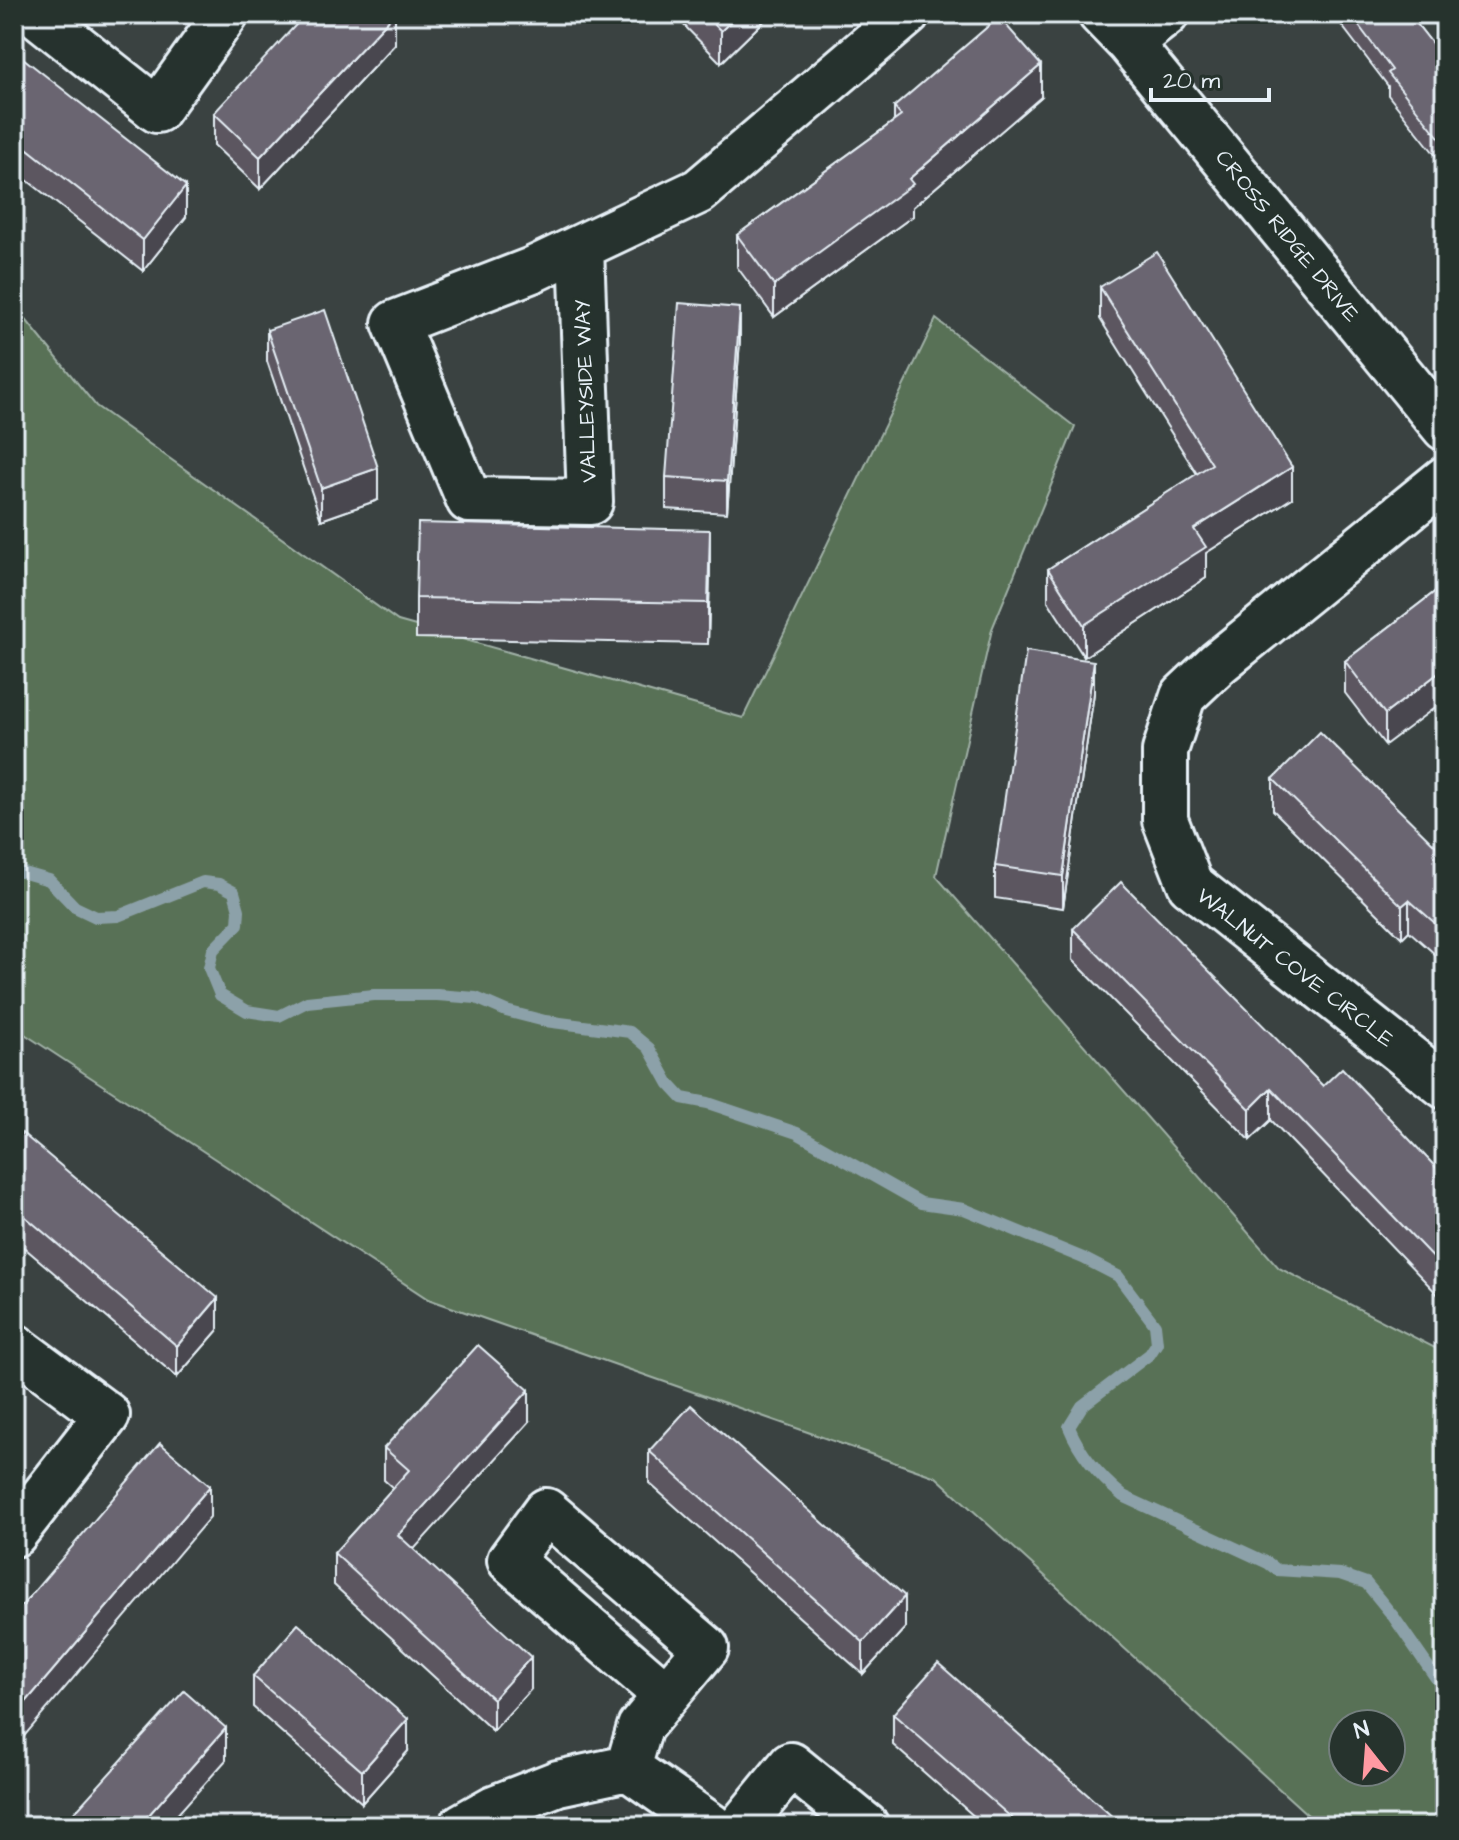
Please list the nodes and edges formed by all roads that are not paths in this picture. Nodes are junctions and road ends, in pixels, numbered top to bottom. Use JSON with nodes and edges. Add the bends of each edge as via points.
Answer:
{"nodes":[{"id":1,"x":36,"y":14,"type":"edge"},
{"id":2,"x":226,"y":14,"type":"edge"},
{"id":3,"x":1166,"y":14,"type":"edge"},
{"id":4,"x":897,"y":17,"type":"edge"},
{"id":5,"x":1115,"y":29,"type":"edge"},
{"id":6,"x":581,"y":247,"type":"junction"},
{"id":7,"x":1445,"y":428,"type":"edge"},
{"id":8,"x":1445,"y":479,"type":"edge"},
{"id":9,"x":1445,"y":1086,"type":"edge"},
{"id":10,"x":14,"y":1346,"type":"edge"},
{"id":11,"x":14,"y":1534,"type":"edge"},
{"id":12,"x":666,"y":1695,"type":"dead end"},
{"id":13,"x":628,"y":1768,"type":"junction"},
{"id":14,"x":462,"y":1826,"type":"edge"},
{"id":15,"x":711,"y":1826,"type":"edge"},
{"id":16,"x":741,"y":1826,"type":"edge"},
{"id":17,"x":866,"y":1826,"type":"edge"}],
"edges":[{"from":1,"to":2,"type":"street","via":[[157,110]]},
{"from":3,"to":5,"type":"street","name":"CROSS RIDGE DRIVE"},
{"from":4,"to":6,"type":"street","name":"VALLEYSIDE WAY","via":[[699,191]]},
{"from":5,"to":7,"type":"street","name":"CROSS RIDGE DRIVE"},
{"from":6,"to":6,"type":"street","name":"VALLEYSIDE WAY","via":[[395,323],[469,500],[590,502]]},
{"from":8,"to":9,"type":"street","name":"WALNUT COVE CIRCLE","via":[[1183,696],[1165,751],[1165,820],[1190,884]]},
{"from":10,"to":11,"type":"street","via":[[107,1415]]},
{"from":12,"to":13,"type":"street","via":[[640,1727]]},
{"from":13,"to":14,"type":"street","via":[[558,1783]]},
{"from":13,"to":15,"type":"street"},
{"from":16,"to":17,"type":"street","via":[[791,1765]]}]}
